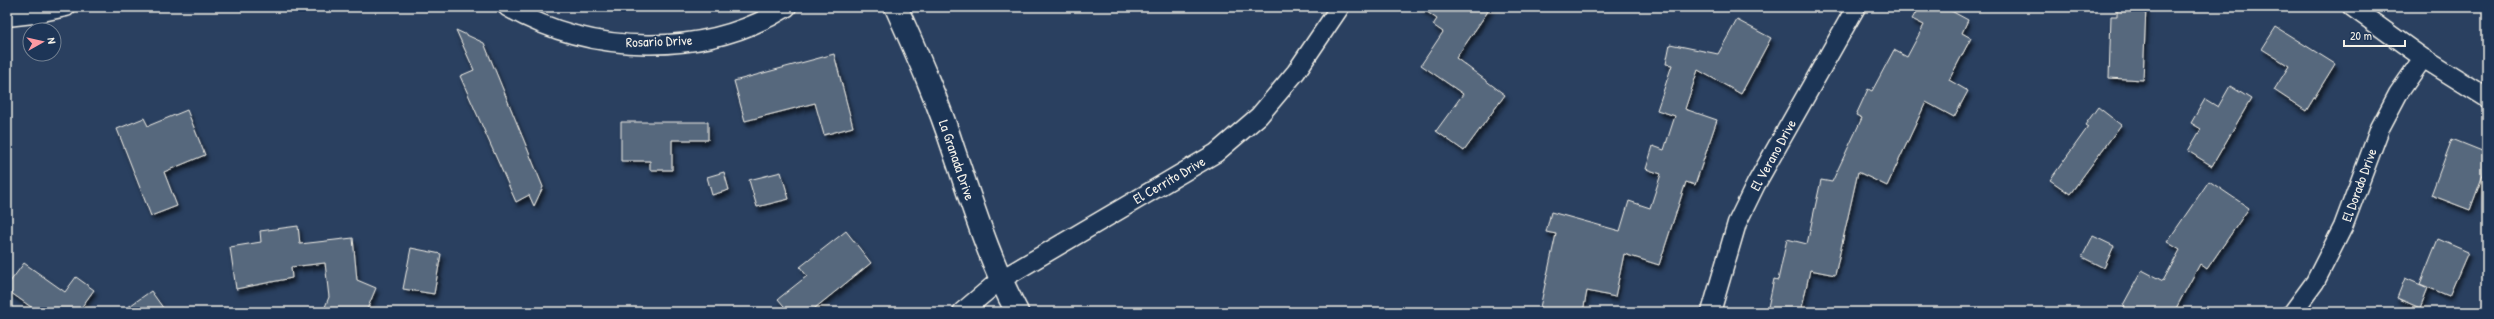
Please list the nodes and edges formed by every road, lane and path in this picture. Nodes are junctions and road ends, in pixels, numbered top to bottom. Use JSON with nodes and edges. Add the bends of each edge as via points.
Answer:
{"nodes":[{"id":1,"x":66,"y":7,"type":"edge"},
{"id":2,"x":507,"y":7,"type":"edge"},
{"id":3,"x":787,"y":7,"type":"edge"},
{"id":4,"x":896,"y":7,"type":"edge"},
{"id":5,"x":1340,"y":7,"type":"edge"},
{"id":6,"x":1856,"y":7,"type":"edge"},
{"id":7,"x":2352,"y":7,"type":"edge"},
{"id":8,"x":7,"y":17,"type":"edge"},
{"id":9,"x":2423,"y":58,"type":"junction"},
{"id":10,"x":2487,"y":98,"type":"edge"},
{"id":11,"x":1000,"y":280,"type":"junction"},
{"id":12,"x":962,"y":312,"type":"edge"},
{"id":13,"x":1017,"y":312,"type":"edge"},
{"id":14,"x":1711,"y":312,"type":"edge"},
{"id":15,"x":2293,"y":312,"type":"edge"}],
"edges":[{"from":1,"to":8,"type":"street"},
{"from":2,"to":3,"type":"street","name":"Rosario Drive","via":[[546,26],[593,40],[635,45],[692,42],[743,28]]},
{"from":4,"to":11,"type":"street","name":"La Granada Drive","via":[[923,67]]},
{"from":5,"to":11,"type":"street","name":"El Cerrito Drive","via":[[1296,72],[1259,116],[1216,153]]},
{"from":6,"to":14,"type":"street","name":"El Verano Drive","via":[[1756,184],[1737,223]]},
{"from":7,"to":9,"type":"street"},
{"from":9,"to":10,"type":"street"},
{"from":9,"to":15,"type":"street","name":"El Dorado Drive","via":[[2398,94],[2380,128],[2343,227],[2315,282]]},
{"from":11,"to":12,"type":"street","name":"El Cerrito Drive"},
{"from":11,"to":13,"type":"street","name":"La Granada Drive"}]}
